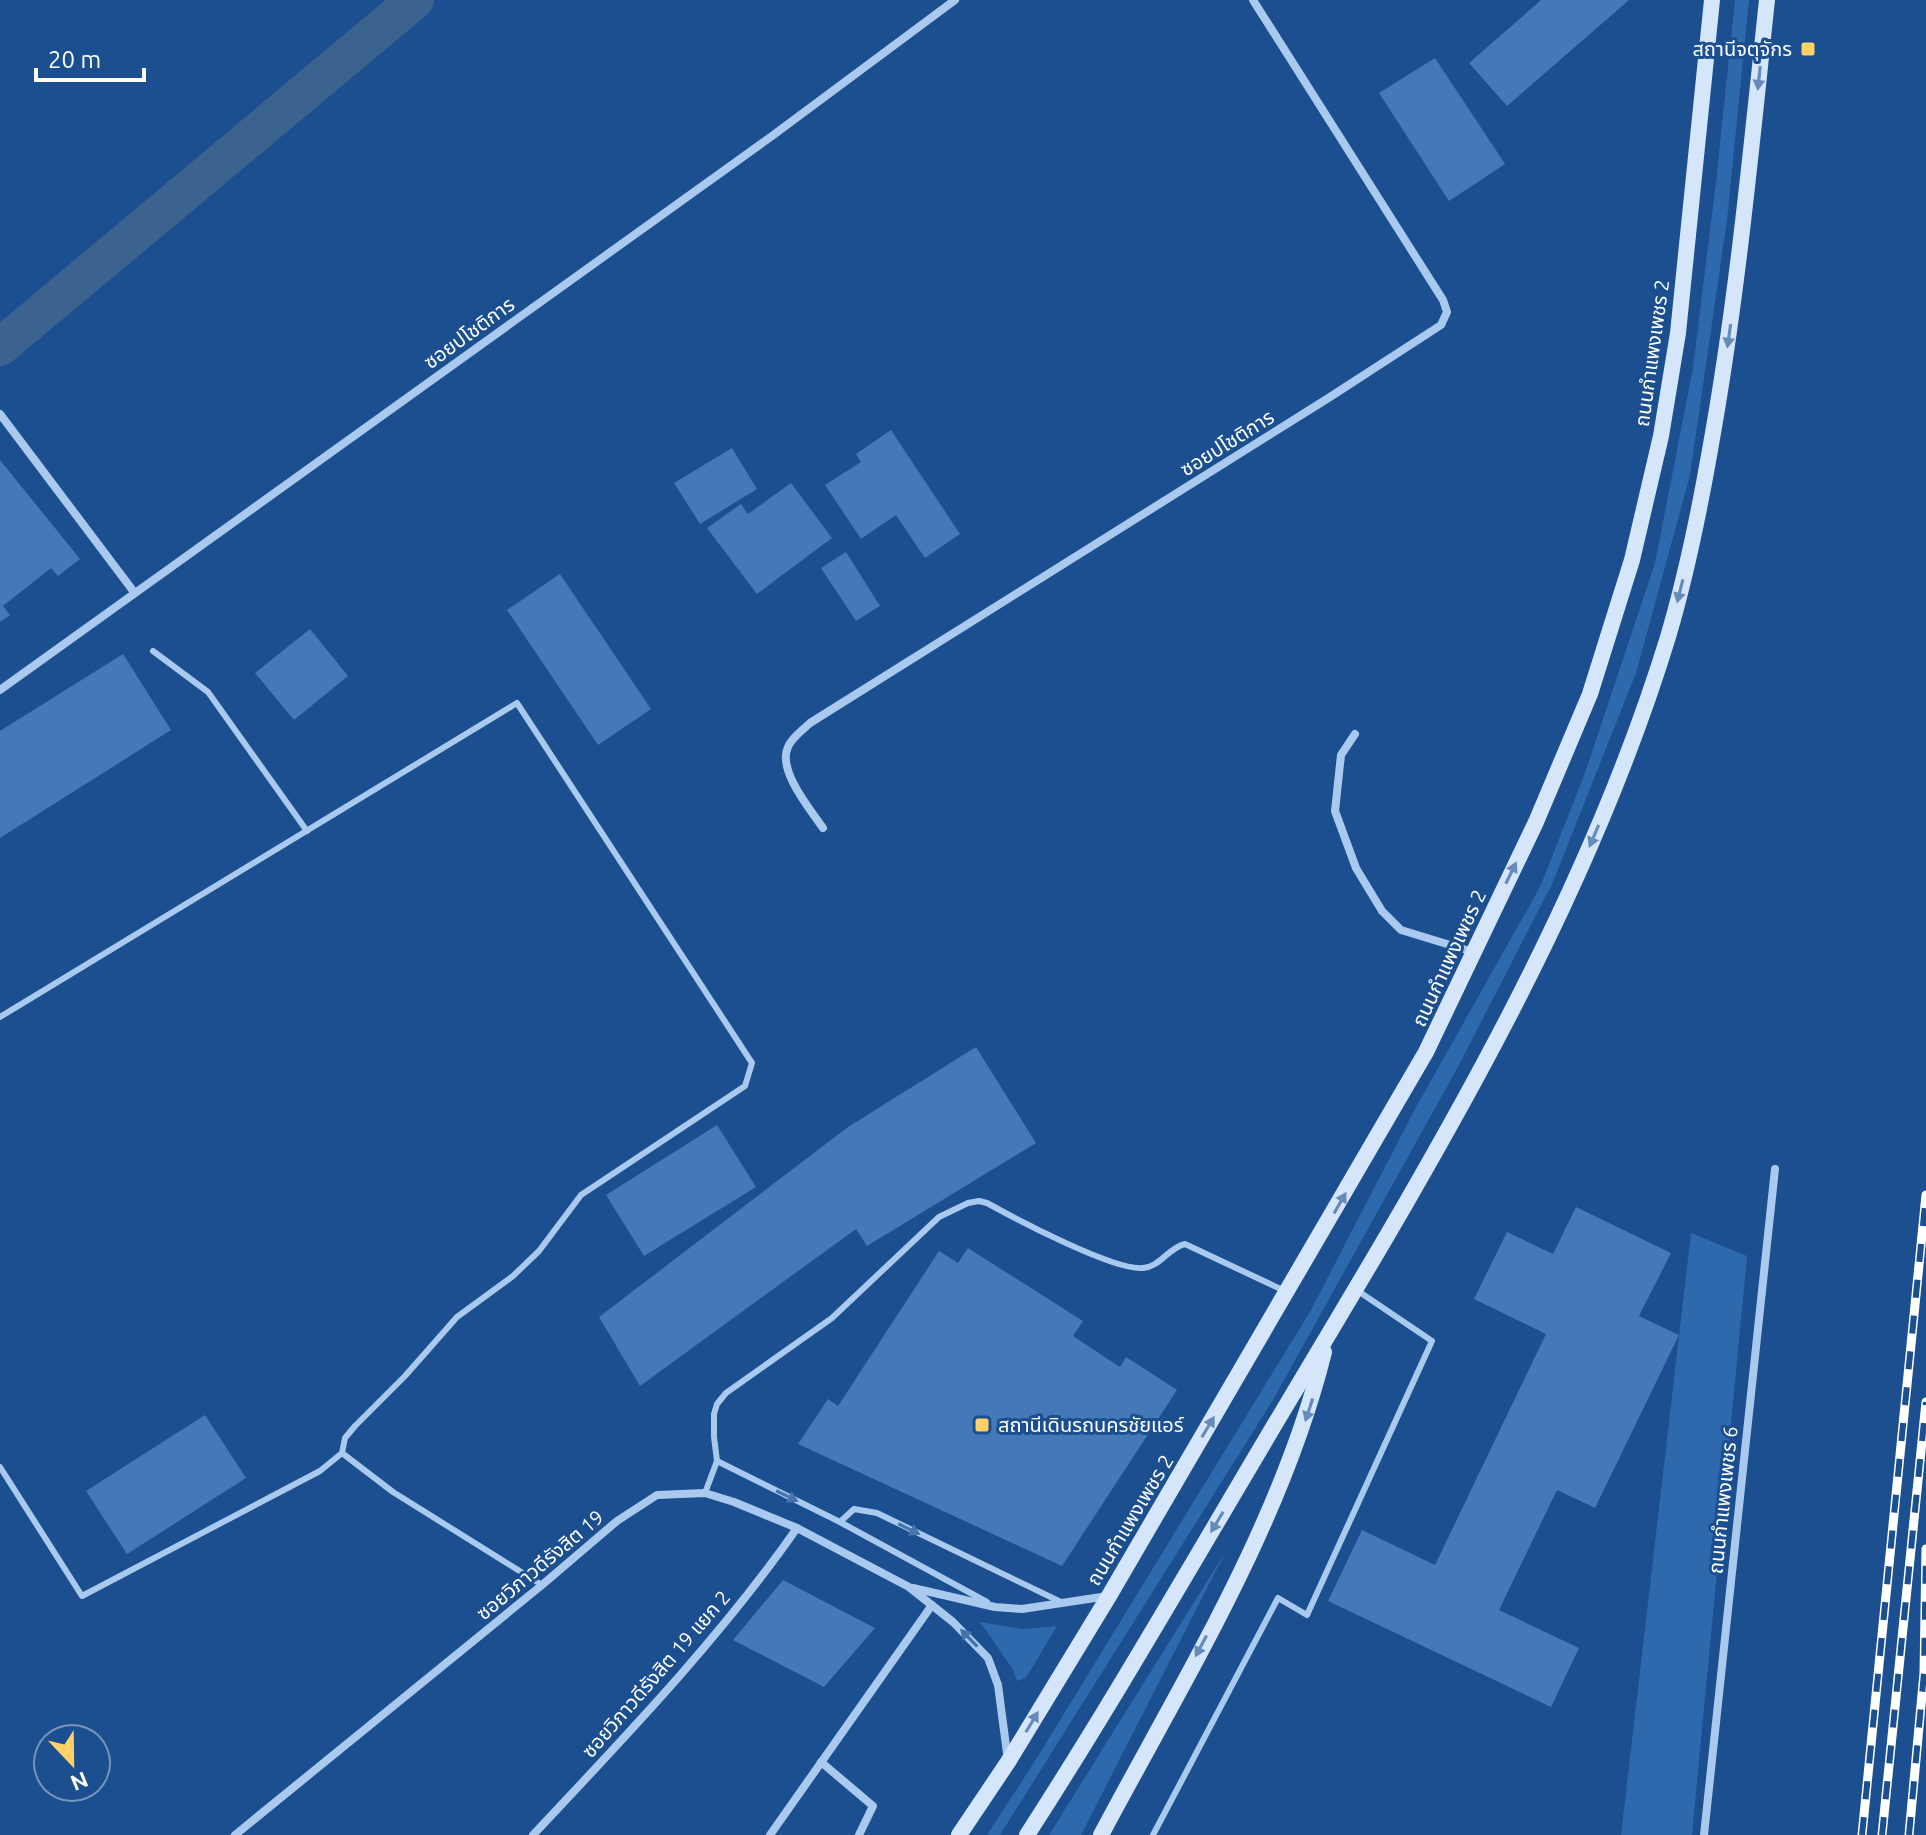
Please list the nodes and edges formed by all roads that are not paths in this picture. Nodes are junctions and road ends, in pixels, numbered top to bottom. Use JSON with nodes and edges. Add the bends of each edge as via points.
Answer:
{"nodes":[{"id":1,"x":955,"y":0,"type":"edge"},
{"id":2,"x":1253,"y":0,"type":"edge"},
{"id":3,"x":1712,"y":0,"type":"edge"},
{"id":4,"x":1767,"y":0,"type":"edge"},
{"id":5,"x":0,"y":414,"type":"edge"},
{"id":6,"x":134,"y":592,"type":"junction"},
{"id":7,"x":153,"y":651,"type":"dead end"},
{"id":8,"x":0,"y":690,"type":"edge"},
{"id":9,"x":1355,"y":734,"type":"dead end"},
{"id":10,"x":823,"y":828,"type":"dead end"},
{"id":11,"x":307,"y":831,"type":"junction"},
{"id":12,"x":1473,"y":952,"type":"junction"},
{"id":13,"x":0,"y":1017,"type":"edge"},
{"id":14,"x":1775,"y":1169,"type":"dead end"},
{"id":15,"x":1355,"y":1290,"type":"junction"},
{"id":16,"x":1288,"y":1292,"type":"junction"},
{"id":17,"x":1329,"y":1335,"type":"junction"},
{"id":18,"x":342,"y":1453,"type":"junction"},
{"id":19,"x":717,"y":1461,"type":"junction"},
{"id":20,"x":0,"y":1467,"type":"edge"},
{"id":21,"x":705,"y":1493,"type":"junction"},
{"id":22,"x":840,"y":1522,"type":"junction"},
{"id":23,"x":797,"y":1528,"type":"junction"},
{"id":24,"x":542,"y":1585,"type":"junction"},
{"id":25,"x":909,"y":1587,"type":"junction"},
{"id":26,"x":1109,"y":1596,"type":"junction"},
{"id":27,"x":1066,"y":1604,"type":"junction"},
{"id":28,"x":932,"y":1605,"type":"junction"},
{"id":29,"x":995,"y":1607,"type":"junction"},
{"id":30,"x":821,"y":1762,"type":"junction"},
{"id":31,"x":1008,"y":1762,"type":"junction"},
{"id":32,"x":235,"y":1835,"type":"edge"},
{"id":33,"x":533,"y":1835,"type":"edge"},
{"id":34,"x":770,"y":1835,"type":"edge"},
{"id":35,"x":859,"y":1835,"type":"edge"},
{"id":36,"x":959,"y":1835,"type":"edge"},
{"id":37,"x":1027,"y":1835,"type":"edge"},
{"id":38,"x":1101,"y":1835,"type":"edge"},
{"id":39,"x":1153,"y":1835,"type":"edge"},
{"id":40,"x":1704,"y":1835,"type":"edge"}],
"edges":[{"from":1,"to":6,"type":"street","name":"ซอยปโชติการ"},
{"from":2,"to":10,"type":"street","name":"ซอยปโชติการ","via":[[1443,300],[1447,312],[1441,325],[810,723],[788,745],[785,761]]},
{"from":12,"to":3,"type":"main road","name":"ถนนกำแพงเพชร 2","one_way":true,"via":[[1590,694],[1632,560],[1678,333]]},
{"from":4,"to":15,"type":"main road","one_way":true,"via":[[1720,396],[1669,633],[1630,752],[1523,992]]},
{"from":5,"to":6,"type":"street"},
{"from":6,"to":8,"type":"street","name":"ซอยปโชติการ"},
{"from":7,"to":11,"type":"lane","via":[[208,692]]},
{"from":9,"to":12,"type":"street","via":[[1341,755],[1335,811],[1356,868],[1382,911],[1401,930]]},
{"from":11,"to":13,"type":"lane"},
{"from":11,"to":18,"type":"lane","via":[[517,703],[752,1063],[745,1086],[581,1195],[539,1251],[457,1317],[355,1426]]},
{"from":16,"to":12,"type":"main road","name":"ถนนกำแพงเพชร 2","one_way":true,"via":[[1426,1052]]},
{"from":14,"to":40,"type":"street","name":"ถนนกำแพงเพชร 6"},
{"from":15,"to":17,"type":"main road"},
{"from":15,"to":39,"type":"lane","via":[[1432,1341],[1307,1615],[1278,1598]]},
{"from":16,"to":19,"type":"lane","via":[[1185,1244],[1150,1267],[1130,1267],[987,1203],[968,1203],[939,1217],[832,1318],[726,1393],[714,1414]]},
{"from":26,"to":16,"type":"main road","name":"ถนนกำแพงเพชร 2","one_way":true},
{"from":17,"to":37,"type":"main road","one_way":true},
{"from":17,"to":38,"type":"main road","one_way":true,"via":[[1310,1409],[1252,1551]]},
{"from":18,"to":20,"type":"lane","via":[[320,1471],[82,1596]]},
{"from":18,"to":24,"type":"lane","via":[[393,1492]]},
{"from":19,"to":21,"type":"lane"},
{"from":19,"to":22,"type":"lane","one_way":true},
{"from":21,"to":23,"type":"street","name":"ซอยวิภาวดีรังสิต 19"},
{"from":21,"to":24,"type":"street","name":"ซอยวิภาวดีรังสิต 19","via":[[657,1495],[617,1521]]},
{"from":22,"to":27,"type":"lane","one_way":true,"via":[[854,1509],[877,1513]]},
{"from":22,"to":29,"type":"lane"},
{"from":23,"to":25,"type":"street","name":"ซอยวิภาวดีรังสิต 19"},
{"from":23,"to":33,"type":"street","name":"ซอยวิภาวดีรังสิต 19 แยก 2","via":[[633,1729]]},
{"from":24,"to":32,"type":"street","name":"ซอยวิภาวดีรังสิต 19"},
{"from":25,"to":28,"type":"street","name":"ซอยวิภาวดีรังสิต 19"},
{"from":25,"to":29,"type":"street","name":"ซอยวิภาวดีรังสิต 19"},
{"from":26,"to":27,"type":"street","name":"ซอยวิภาวดีรังสิต 19"},
{"from":31,"to":26,"type":"main road","name":"ถนนกำแพงเพชร 2","one_way":true},
{"from":27,"to":29,"type":"street","name":"ซอยวิภาวดีรังสิต 19"},
{"from":28,"to":30,"type":"street"},
{"from":31,"to":28,"type":"street","name":"ซอยวิภาวดีรังสิต 19","one_way":true,"via":[[998,1685],[988,1658]]},
{"from":30,"to":34,"type":"street"},
{"from":30,"to":35,"type":"street","via":[[873,1806]]},
{"from":31,"to":36,"type":"main road","name":"ถนนกำแพงเพชร 2"}]}
